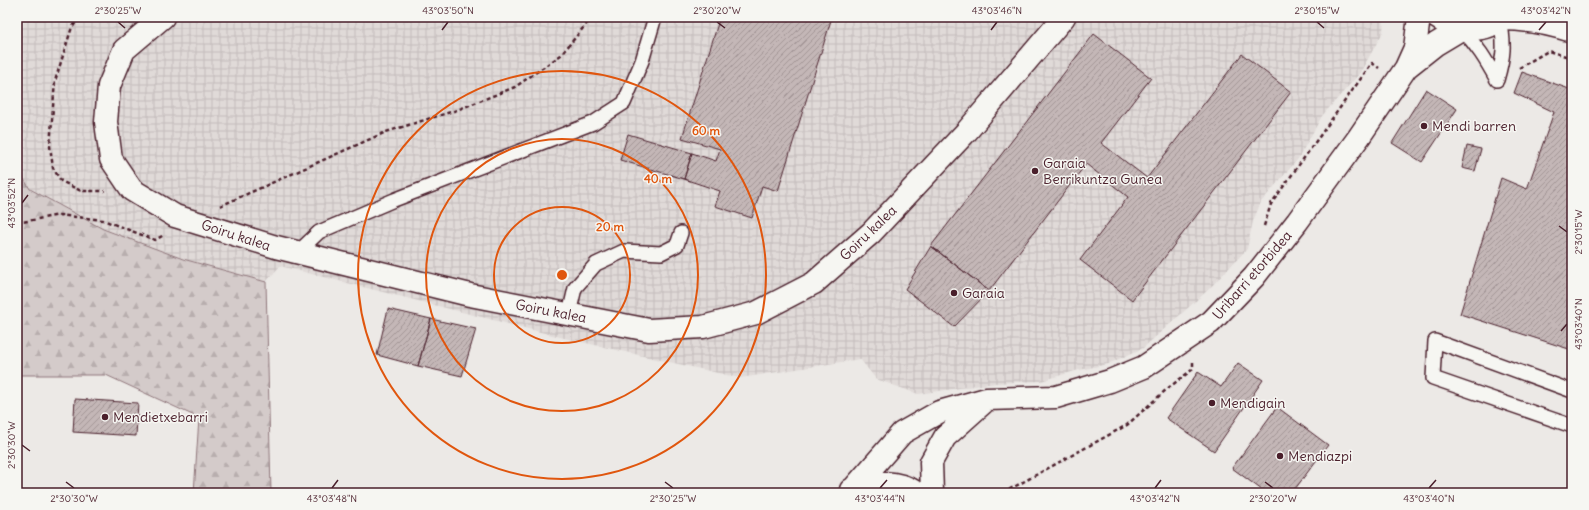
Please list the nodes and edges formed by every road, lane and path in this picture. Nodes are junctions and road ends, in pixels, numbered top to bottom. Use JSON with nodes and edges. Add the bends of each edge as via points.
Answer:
{"nodes":[{"id":1,"x":79,"y":17,"type":"edge"},
{"id":2,"x":163,"y":17,"type":"edge"},
{"id":3,"x":592,"y":17,"type":"edge"},
{"id":4,"x":656,"y":17,"type":"edge"},
{"id":5,"x":1064,"y":17,"type":"edge"},
{"id":6,"x":1419,"y":17,"type":"edge"},
{"id":7,"x":1436,"y":17,"type":"edge"},
{"id":8,"x":1557,"y":17,"type":"edge"},
{"id":9,"x":1502,"y":18,"type":"edge"},
{"id":10,"x":1461,"y":29,"type":"junction"},
{"id":11,"x":1572,"y":29,"type":"edge"},
{"id":12,"x":1401,"y":75,"type":"junction"},
{"id":13,"x":132,"y":190,"type":"junction"},
{"id":14,"x":188,"y":220,"type":"junction"},
{"id":15,"x":17,"y":223,"type":"edge"},
{"id":16,"x":1264,"y":227,"type":"dead end"},
{"id":17,"x":681,"y":233,"type":"dead end"},
{"id":18,"x":297,"y":253,"type":"junction"},
{"id":19,"x":569,"y":314,"type":"junction"},
{"id":20,"x":1194,"y":333,"type":"junction"},
{"id":21,"x":1572,"y":390,"type":"edge"},
{"id":22,"x":986,"y":399,"type":"junction"},
{"id":23,"x":1572,"y":426,"type":"edge"},
{"id":24,"x":850,"y":490,"type":"edge"},
{"id":25,"x":917,"y":493,"type":"edge"},
{"id":26,"x":932,"y":493,"type":"edge"},
{"id":27,"x":1003,"y":493,"type":"edge"}],
"edges":[{"from":1,"to":13,"type":"path","via":[[70,30],[55,80],[50,146],[53,168],[61,181],[81,191]]},
{"from":2,"to":13,"type":"street","name":"Goiru kalea","via":[[124,50],[109,86],[106,122],[111,159]]},
{"from":3,"to":14,"type":"path","via":[[561,55],[515,87],[457,110],[386,132]]},
{"from":4,"to":18,"type":"lane","via":[[642,61],[624,103],[612,111],[593,123],[394,200],[319,232]]},
{"from":5,"to":19,"type":"street","name":"Goiru kalea","via":[[961,137],[871,233],[814,283],[756,313],[703,327],[649,330]]},
{"from":6,"to":12,"type":"street","via":[[1415,48]]},
{"from":7,"to":10,"type":"street"},
{"from":8,"to":11,"type":"street"},
{"from":9,"to":10,"type":"street","via":[[1488,26]]},
{"from":9,"to":10,"type":"lane","via":[[1503,62],[1497,80],[1487,60]]},
{"from":9,"to":11,"type":"street","via":[[1554,24]]},
{"from":10,"to":12,"type":"street","via":[[1436,44]]},
{"from":12,"to":16,"type":"path","via":[[1372,63],[1271,204]]},
{"from":12,"to":20,"type":"street","name":"Uribarri etorbidea","via":[[1360,137],[1254,277],[1211,322]]},
{"from":13,"to":14,"type":"street","name":"Goiru kalea","via":[[175,216]]},
{"from":14,"to":15,"type":"path","via":[[155,240],[103,220],[59,215]]},
{"from":14,"to":18,"type":"street","name":"Goiru kalea"},
{"from":17,"to":19,"type":"lane","via":[[677,245],[661,253],[624,251],[596,264],[574,288]]},
{"from":18,"to":19,"type":"street","name":"Goiru kalea","via":[[470,295]]},
{"from":20,"to":22,"type":"street","name":"Uribarri etorbidea","via":[[1144,367],[1110,381],[1056,398]]},
{"from":20,"to":27,"type":"path","via":[[1193,369],[1127,425]]},
{"from":21,"to":23,"type":"lane","via":[[1435,341],[1433,378]]},
{"from":22,"to":24,"type":"street","name":"Uribarri etorbidea","via":[[939,412],[902,433]]},
{"from":22,"to":26,"type":"street","via":[[945,437],[931,462]]},
{"from":24,"to":25,"type":"street","via":[[878,483],[894,484]]}]}
